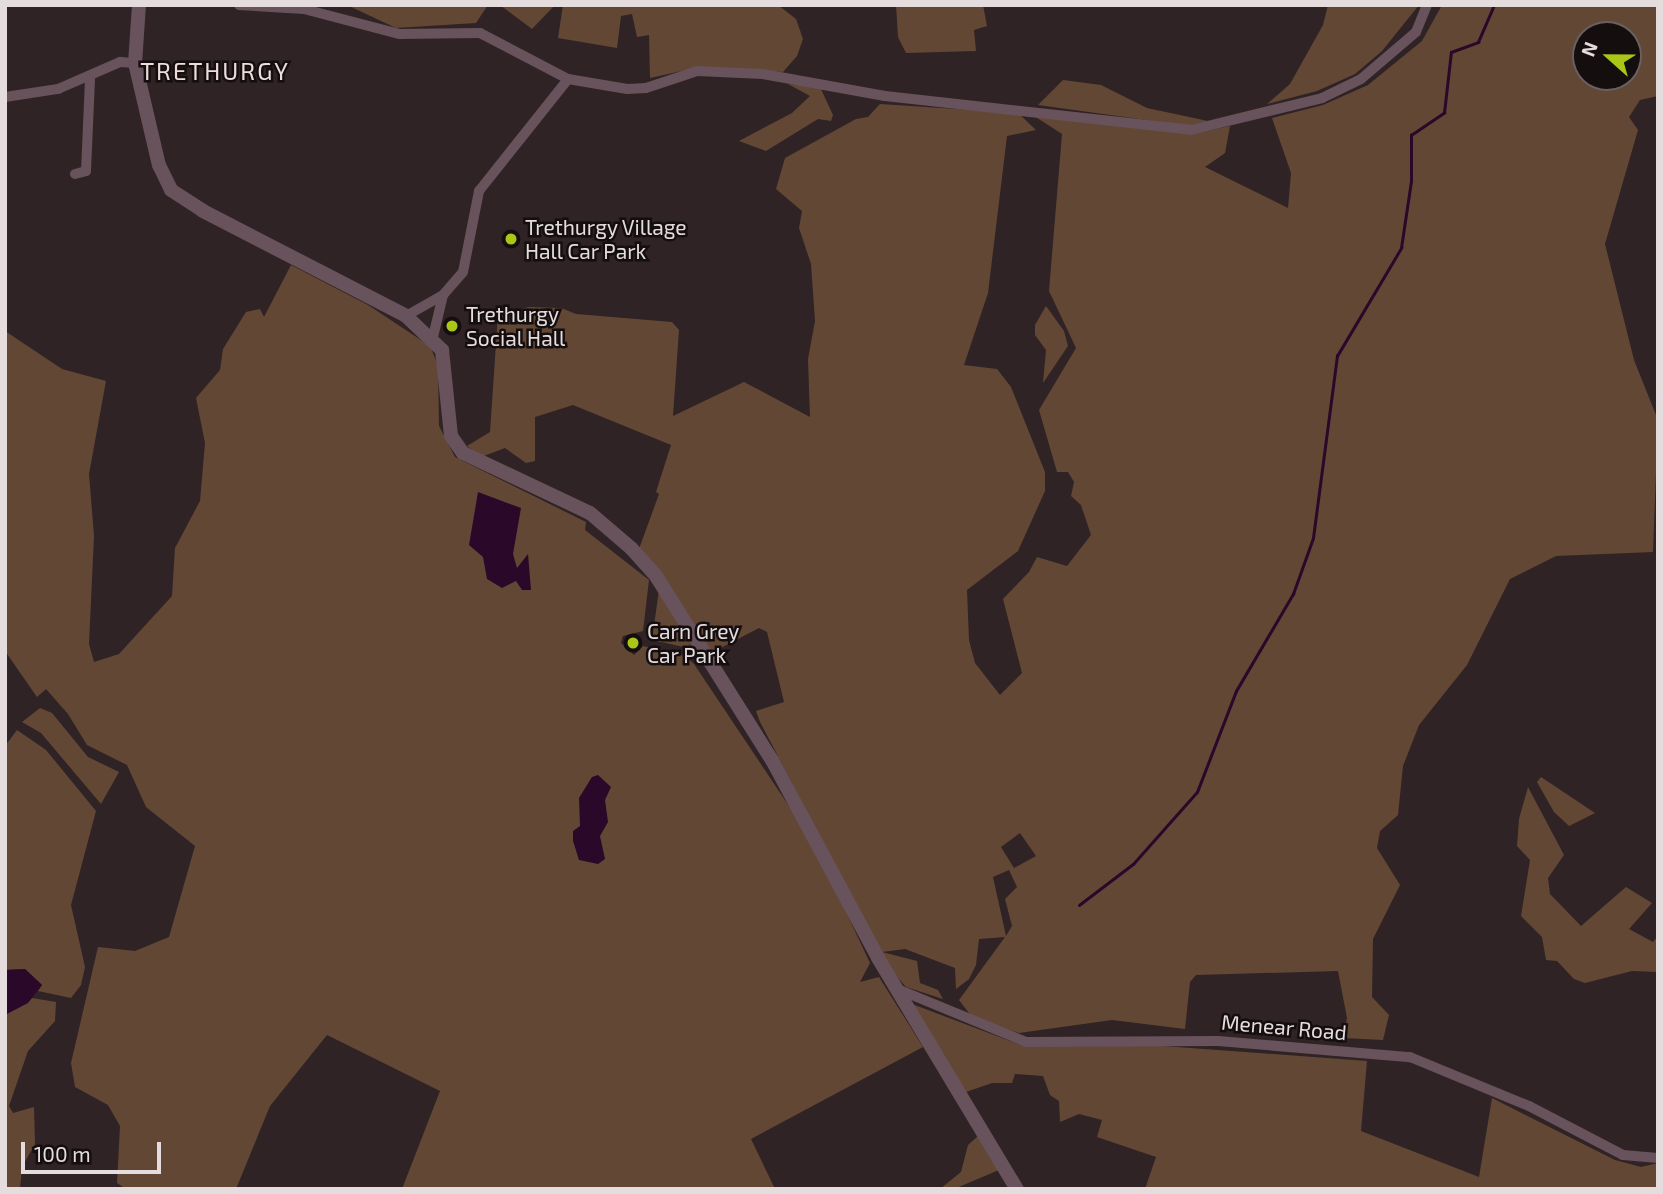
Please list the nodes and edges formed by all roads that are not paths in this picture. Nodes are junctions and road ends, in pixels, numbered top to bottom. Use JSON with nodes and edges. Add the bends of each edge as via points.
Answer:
{"nodes":[{"id":1,"x":139,"y":5,"type":"edge"},
{"id":2,"x":239,"y":5,"type":"edge"},
{"id":3,"x":1427,"y":5,"type":"edge"},
{"id":4,"x":135,"y":63,"type":"junction"},
{"id":5,"x":90,"y":79,"type":"junction"},
{"id":6,"x":568,"y":79,"type":"junction"},
{"id":7,"x":5,"y":97,"type":"edge"},
{"id":8,"x":75,"y":174,"type":"dead end"},
{"id":9,"x":443,"y":295,"type":"junction"},
{"id":10,"x":406,"y":316,"type":"junction"},
{"id":11,"x":433,"y":338,"type":"junction"},
{"id":12,"x":895,"y":988,"type":"junction"},
{"id":13,"x":1658,"y":1158,"type":"edge"},
{"id":14,"x":1017,"y":1189,"type":"edge"}],
"edges":[{"from":1,"to":4,"type":"street"},
{"from":2,"to":6,"type":"street","via":[[285,6],[399,34],[480,33]]},
{"from":3,"to":6,"type":"street","via":[[1416,32],[1361,79],[1322,98],[1191,130],[885,96],[763,74],[697,71],[646,88],[627,89]]},
{"from":4,"to":5,"type":"street","via":[[120,62]]},
{"from":4,"to":10,"type":"street","via":[[159,165],[171,190]]},
{"from":5,"to":7,"type":"street"},
{"from":5,"to":8,"type":"street","via":[[86,171]]},
{"from":6,"to":9,"type":"street","via":[[480,191],[463,272]]},
{"from":9,"to":10,"type":"street"},
{"from":9,"to":11,"type":"street"},
{"from":10,"to":11,"type":"street"},
{"from":11,"to":12,"type":"street","via":[[447,365],[449,426],[455,444],[475,460],[596,517],[656,576],[772,760]]},
{"from":12,"to":13,"type":"street","name":"Menear Road","via":[[1026,1042],[1218,1041],[1410,1057],[1530,1105],[1623,1155]]},
{"from":12,"to":14,"type":"street"}]}
